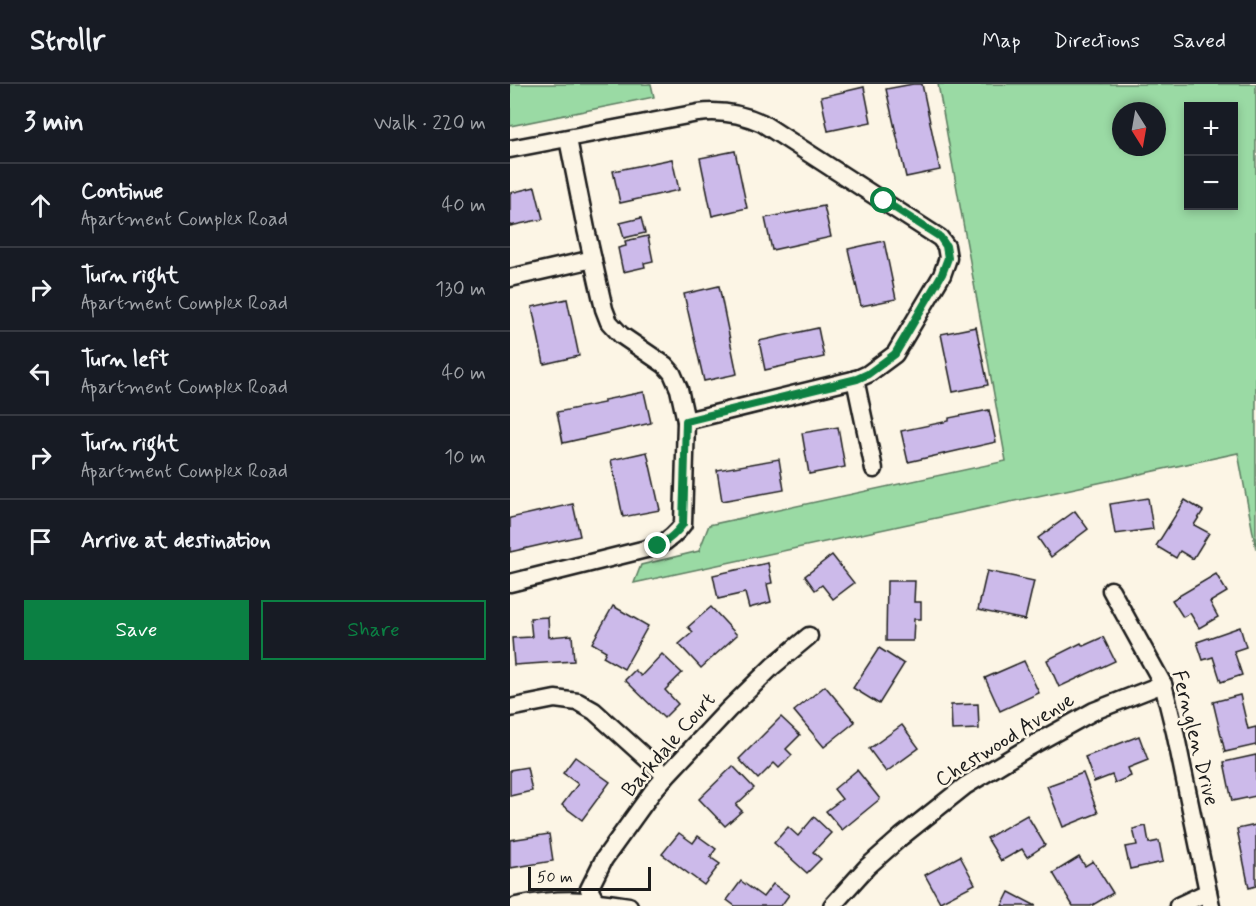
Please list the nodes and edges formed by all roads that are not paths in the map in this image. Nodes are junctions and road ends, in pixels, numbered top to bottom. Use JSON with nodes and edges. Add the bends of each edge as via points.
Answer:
{"nodes":[{"id":1,"x":568,"y":139,"type":"junction"},
{"id":2,"x":510,"y":149,"type":"edge"},
{"id":3,"x":593,"y":260,"type":"junction"},
{"id":4,"x":510,"y":279,"type":"edge"},
{"id":5,"x":855,"y":379,"type":"junction"},
{"id":6,"x":686,"y":421,"type":"junction"},
{"id":7,"x":874,"y":469,"type":"dead end"},
{"id":8,"x":510,"y":583,"type":"edge"},
{"id":9,"x":1111,"y":590,"type":"dead end"},
{"id":10,"x":809,"y":636,"type":"dead end"},
{"id":11,"x":1163,"y":684,"type":"junction"},
{"id":12,"x":510,"y":708,"type":"edge"},
{"id":13,"x":666,"y":776,"type":"junction"},
{"id":14,"x":1210,"y":899,"type":"edge"},
{"id":15,"x":595,"y":900,"type":"junction"},
{"id":16,"x":516,"y":906,"type":"edge"},
{"id":17,"x":629,"y":906,"type":"edge"},
{"id":18,"x":832,"y":906,"type":"edge"},
{"id":19,"x":1178,"y":906,"type":"edge"}],
"edges":[{"from":1,"to":2,"type":"street"},
{"from":1,"to":3,"type":"street"},
{"from":1,"to":5,"type":"street","via":[[710,111],[751,118],[940,237],[948,258],[942,274],[895,354]]},
{"from":3,"to":4,"type":"street"},
{"from":3,"to":6,"type":"street","via":[[609,322],[672,373]]},
{"from":5,"to":6,"type":"street"},
{"from":5,"to":7,"type":"street"},
{"from":6,"to":8,"type":"street","via":[[683,524],[677,533],[658,546]]},
{"from":9,"to":11,"type":"street","name":"Fernglen Drive"},
{"from":10,"to":13,"type":"street","name":"Barkdale Court","via":[[728,710]]},
{"from":11,"to":14,"type":"street","name":"Fernglen Drive"},
{"from":11,"to":18,"type":"street","name":"Chestwood Avenue","via":[[1094,711],[965,786],[867,867]]},
{"from":12,"to":13,"type":"street","via":[[555,699],[578,702],[594,711]]},
{"from":13,"to":15,"type":"street","name":"Barkdale Court","via":[[598,870],[589,889]]},
{"from":14,"to":19,"type":"street"},
{"from":15,"to":16,"type":"street","via":[[540,901]]},
{"from":15,"to":17,"type":"street"}]}
